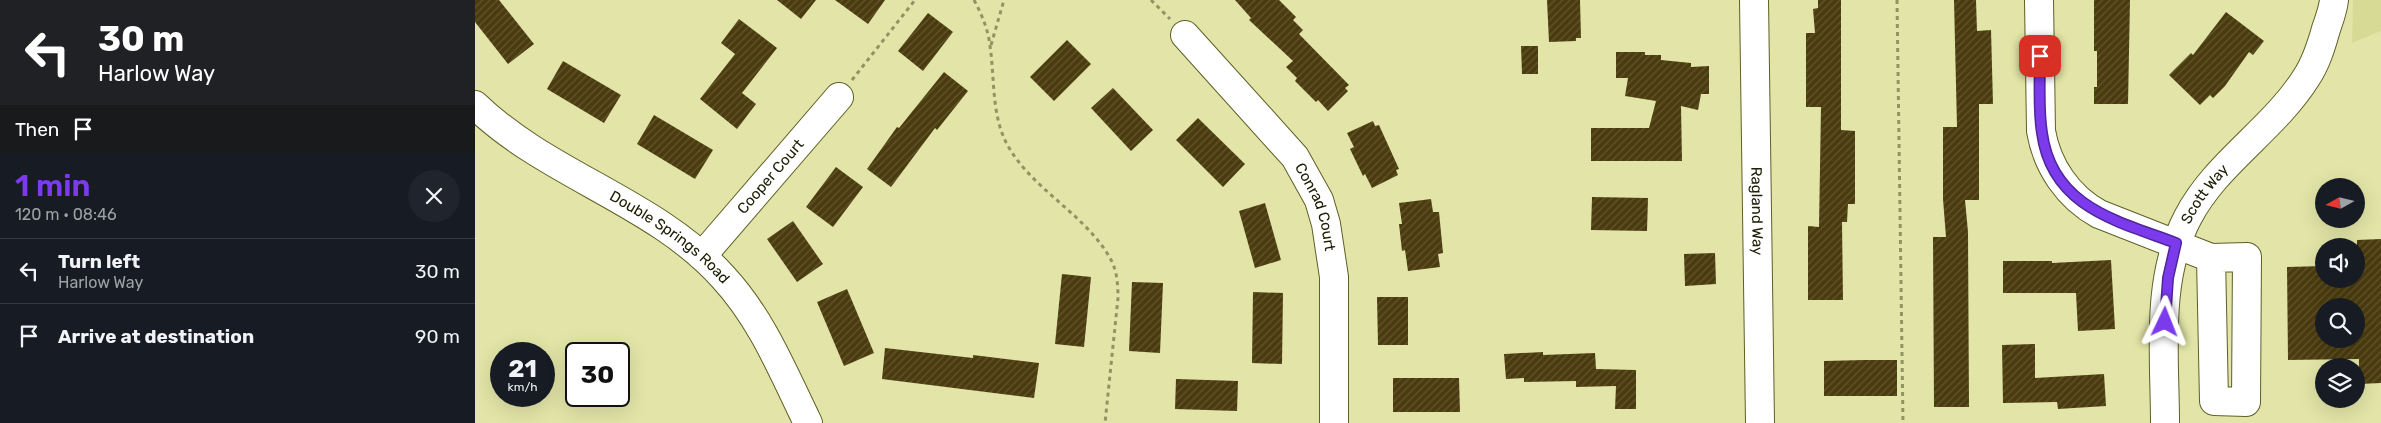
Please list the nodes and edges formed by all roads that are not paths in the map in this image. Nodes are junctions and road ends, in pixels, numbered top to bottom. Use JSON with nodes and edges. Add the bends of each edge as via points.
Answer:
{"nodes":[{"id":1,"x":1755,"y":0,"type":"edge"},
{"id":2,"x":2039,"y":0,"type":"edge"},
{"id":3,"x":2334,"y":0,"type":"edge"},
{"id":4,"x":1185,"y":35,"type":"dead end"},
{"id":5,"x":839,"y":97,"type":"road end"},
{"id":6,"x":475,"y":105,"type":"edge"},
{"id":7,"x":2176,"y":243,"type":"junction"},
{"id":8,"x":701,"y":256,"type":"junction"},
{"id":9,"x":2211,"y":258,"type":"junction"},
{"id":10,"x":808,"y":423,"type":"edge"},
{"id":11,"x":1334,"y":423,"type":"edge"},
{"id":12,"x":1760,"y":423,"type":"edge"},
{"id":13,"x":2165,"y":423,"type":"edge"}],
"edges":[{"from":1,"to":12,"type":"street","name":"Ragland Way"},
{"from":2,"to":7,"type":"street","via":[[2041,131],[2051,164],[2071,193],[2090,209]]},
{"from":3,"to":7,"type":"street","name":"Scott Way","via":[[2318,56],[2306,79],[2200,197]]},
{"from":4,"to":11,"type":"street","name":"Conrad Court","via":[[1295,157],[1319,200],[1327,224],[1334,277]]},
{"from":5,"to":8,"type":"street","name":"Cooper Court"},
{"from":6,"to":8,"type":"street","name":"Double Springs Road","via":[[523,144],[676,236]]},
{"from":7,"to":9,"type":"street"},
{"from":7,"to":13,"type":"street","name":"Scott Way","via":[[2165,300]]},
{"from":8,"to":10,"type":"street","name":"Double Springs Road","via":[[748,306],[768,339]]},
{"from":9,"to":9,"type":"street","via":[[2214,400],[2246,402],[2247,257]]}]}
